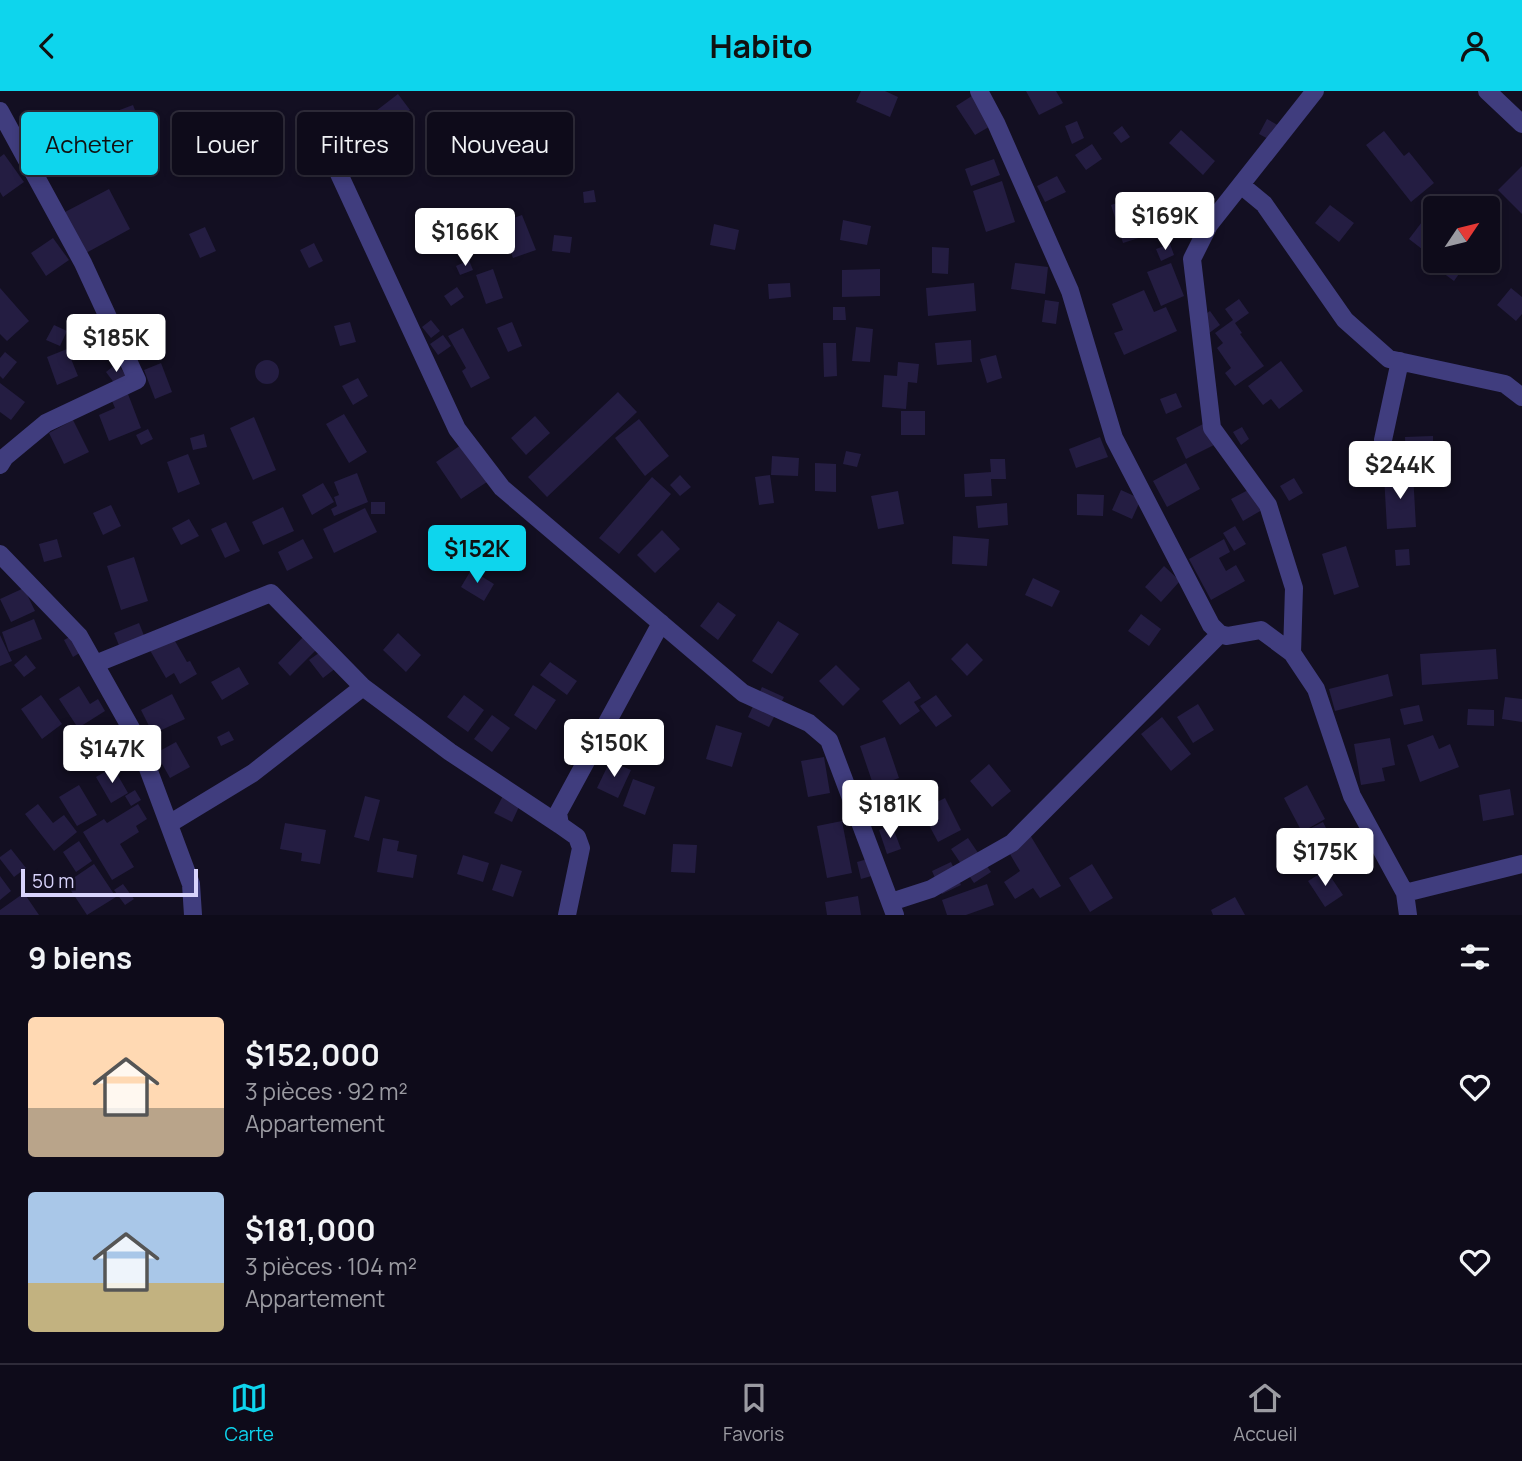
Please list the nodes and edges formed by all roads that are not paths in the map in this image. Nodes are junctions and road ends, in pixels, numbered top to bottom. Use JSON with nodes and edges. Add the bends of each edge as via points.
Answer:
{"nodes":[{"id":1,"x":979,"y":91,"type":"edge"},
{"id":2,"x":1315,"y":91,"type":"edge"},
{"id":3,"x":1488,"y":91,"type":"edge"},
{"id":4,"x":0,"y":111,"type":"edge"},
{"id":5,"x":1522,"y":124,"type":"edge"},
{"id":6,"x":340,"y":175,"type":"edge"},
{"id":7,"x":1241,"y":185,"type":"junction"},
{"id":8,"x":1400,"y":361,"type":"junction"},
{"id":9,"x":1522,"y":397,"type":"edge"},
{"id":10,"x":1383,"y":440,"type":"dead end"},
{"id":11,"x":0,"y":465,"type":"edge"},
{"id":12,"x":0,"y":554,"type":"edge"},
{"id":13,"x":661,"y":623,"type":"junction"},
{"id":14,"x":1220,"y":634,"type":"junction"},
{"id":15,"x":1292,"y":653,"type":"junction"},
{"id":16,"x":95,"y":664,"type":"junction"},
{"id":17,"x":363,"y":687,"type":"junction"},
{"id":18,"x":169,"y":824,"type":"junction"},
{"id":19,"x":560,"y":824,"type":"junction"},
{"id":20,"x":1522,"y":864,"type":"edge"},
{"id":21,"x":1405,"y":893,"type":"junction"},
{"id":22,"x":893,"y":908,"type":"edge"},
{"id":23,"x":193,"y":915,"type":"edge"},
{"id":24,"x":568,"y":915,"type":"edge"},
{"id":25,"x":1408,"y":915,"type":"edge"}],
"edges":[{"from":1,"to":14,"type":"street","via":[[1070,291],[1114,438],[1211,625]]},
{"from":2,"to":7,"type":"street"},
{"from":3,"to":5,"type":"street"},
{"from":4,"to":11,"type":"street","via":[[83,263],[137,380],[46,423]]},
{"from":6,"to":13,"type":"street","via":[[457,429],[502,488]]},
{"from":7,"to":8,"type":"street","via":[[1264,204],[1345,320],[1389,359]]},
{"from":7,"to":15,"type":"street","via":[[1209,225],[1192,259],[1212,428],[1268,505],[1294,588]]},
{"from":8,"to":9,"type":"street","via":[[1505,384]]},
{"from":8,"to":10,"type":"street"},
{"from":12,"to":16,"type":"street","via":[[79,636]]},
{"from":13,"to":19,"type":"street","via":[[558,813]]},
{"from":13,"to":22,"type":"street","via":[[743,693],[809,723],[829,740]]},
{"from":14,"to":15,"type":"street","via":[[1261,630]]},
{"from":14,"to":22,"type":"street","via":[[1012,843]]},
{"from":15,"to":21,"type":"street","via":[[1316,689],[1352,796]]},
{"from":16,"to":17,"type":"street","via":[[271,593]]},
{"from":16,"to":18,"type":"street","via":[[137,739]]},
{"from":17,"to":18,"type":"street","via":[[253,773]]},
{"from":17,"to":19,"type":"street","via":[[450,752]]},
{"from":18,"to":23,"type":"street","via":[[191,884]]},
{"from":19,"to":24,"type":"street","via":[[577,837],[581,848]]},
{"from":20,"to":21,"type":"street"},
{"from":21,"to":25,"type":"street"}]}
